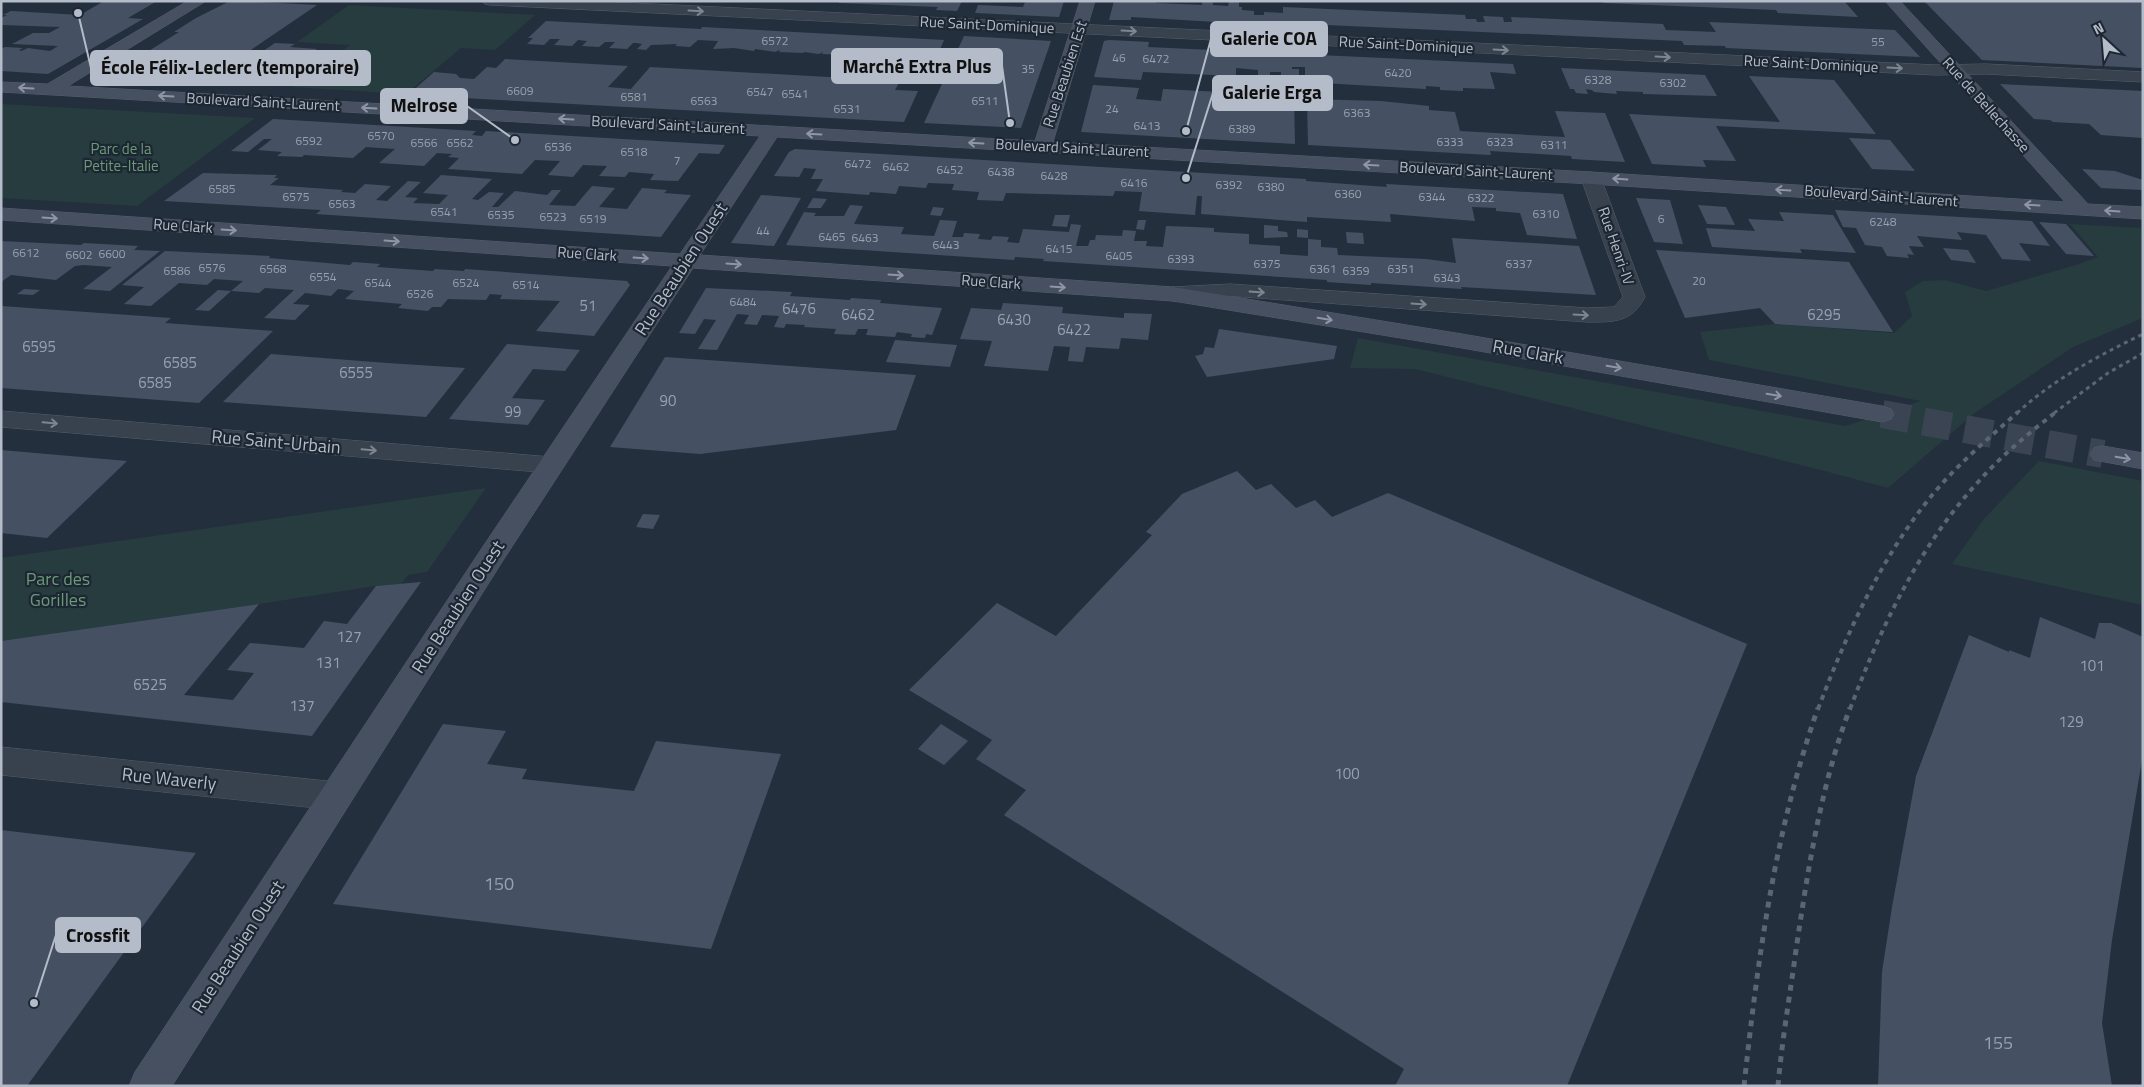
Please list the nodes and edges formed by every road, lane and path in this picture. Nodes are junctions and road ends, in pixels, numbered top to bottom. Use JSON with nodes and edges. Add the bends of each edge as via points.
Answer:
{"nodes":[{"id":1,"x":199,"y":1,"type":"edge"},
{"id":2,"x":490,"y":1,"type":"edge"},
{"id":3,"x":1088,"y":1,"type":"edge"},
{"id":4,"x":1892,"y":1,"type":"edge"},
{"id":5,"x":1080,"y":29,"type":"junction"},
{"id":6,"x":1961,"y":70,"type":"junction"},
{"id":7,"x":2143,"y":77,"type":"edge"},
{"id":8,"x":1,"y":87,"type":"edge"},
{"id":9,"x":51,"y":89,"type":"junction"},
{"id":10,"x":772,"y":131,"type":"junction"},
{"id":11,"x":1042,"y":147,"type":"junction"},
{"id":12,"x":1591,"y":178,"type":"junction"},
{"id":13,"x":2081,"y":208,"type":"junction"},
{"id":14,"x":2143,"y":213,"type":"edge"},
{"id":15,"x":1,"y":214,"type":"edge"},
{"id":16,"x":686,"y":261,"type":"junction"},
{"id":17,"x":1173,"y":294,"type":"junction"},
{"id":18,"x":1622,"y":312,"type":"joint"},
{"id":19,"x":1882,"y":414,"type":"tunnel mouth"},
{"id":20,"x":1,"y":419,"type":"edge"},
{"id":21,"x":2103,"y":454,"type":"tunnel mouth"},
{"id":22,"x":2143,"y":462,"type":"edge"},
{"id":23,"x":551,"y":465,"type":"junction"},
{"id":24,"x":1,"y":761,"type":"edge"},
{"id":25,"x":336,"y":796,"type":"junction"},
{"id":26,"x":149,"y":1086,"type":"edge"}],
"edges":[{"from":1,"to":9,"type":"main road"},
{"from":2,"to":5,"type":"street","name":"Rue Saint-Dominique","one_way":true},
{"from":3,"to":5,"type":"main road","name":"Rue Beaubien Est"},
{"from":4,"to":6,"type":"main road","name":"Rue de Bellechasse"},
{"from":5,"to":6,"type":"street","name":"Rue Saint-Dominique","one_way":true},
{"from":5,"to":11,"type":"main road","name":"Rue Beaubien Est"},
{"from":6,"to":7,"type":"street","name":"Rue Saint-Dominique"},
{"from":6,"to":13,"type":"main road","name":"Rue de Bellechasse"},
{"from":9,"to":8,"type":"main road","name":"Boulevard Saint-Laurent","one_way":true},
{"from":10,"to":9,"type":"main road","name":"Boulevard Saint-Laurent","one_way":true},
{"from":11,"to":10,"type":"main road","name":"Boulevard Saint-Laurent","one_way":true},
{"from":10,"to":16,"type":"main road","name":"Rue Beaubien Ouest"},
{"from":12,"to":11,"type":"main road","name":"Boulevard Saint-Laurent","one_way":true},
{"from":13,"to":12,"type":"main road","name":"Boulevard Saint-Laurent","one_way":true},
{"from":12,"to":18,"type":"street","name":"Rue Henri-IV","via":[[1634,297]]},
{"from":14,"to":13,"type":"main road","name":"Boulevard Saint-Laurent","one_way":true},
{"from":15,"to":16,"type":"main road","name":"Rue Clark","one_way":true},
{"from":16,"to":17,"type":"main road","name":"Rue Clark","one_way":true},
{"from":16,"to":23,"type":"main road","name":"Rue Beaubien Ouest"},
{"from":17,"to":18,"type":"street","name":"Rue Clark","one_way":true,"via":[[1230,290],[1550,313],[1602,315]]},
{"from":17,"to":19,"type":"main road","name":"Rue Clark","one_way":true},
{"from":20,"to":23,"type":"street","name":"Rue Saint-Urbain","one_way":true},
{"from":21,"to":22,"type":"main road","one_way":true},
{"from":23,"to":25,"type":"main road","name":"Rue Beaubien Ouest"},
{"from":24,"to":25,"type":"street","name":"Rue Waverly"},
{"from":25,"to":26,"type":"main road","name":"Rue Beaubien Ouest"}]}
